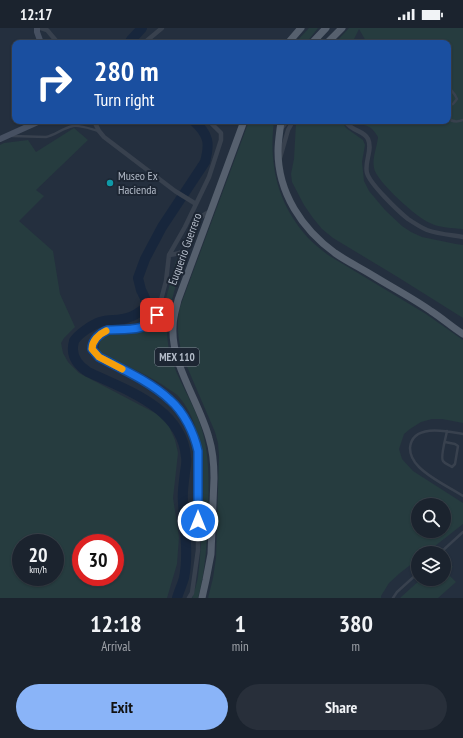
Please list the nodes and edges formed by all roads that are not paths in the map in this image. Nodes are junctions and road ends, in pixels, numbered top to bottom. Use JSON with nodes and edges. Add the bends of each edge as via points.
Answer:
{"nodes":[{"id":1,"x":37,"y":28,"type":"edge"},
{"id":2,"x":41,"y":28,"type":"edge"},
{"id":3,"x":162,"y":28,"type":"edge"},
{"id":4,"x":302,"y":28,"type":"edge"},
{"id":5,"x":326,"y":28,"type":"edge"},
{"id":6,"x":342,"y":28,"type":"edge"},
{"id":7,"x":40,"y":40,"type":"edge"},
{"id":8,"x":55,"y":40,"type":"edge"},
{"id":9,"x":148,"y":40,"type":"edge"},
{"id":10,"x":291,"y":40,"type":"edge"},
{"id":11,"x":315,"y":40,"type":"edge"},
{"id":12,"x":330,"y":40,"type":"edge"},
{"id":13,"x":451,"y":90,"type":"edge"},
{"id":14,"x":451,"y":104,"type":"edge"},
{"id":15,"x":451,"y":120,"type":"edge"},
{"id":16,"x":463,"y":120,"type":"edge"},
{"id":17,"x":33,"y":124,"type":"edge"},
{"id":18,"x":96,"y":124,"type":"edge"},
{"id":19,"x":212,"y":124,"type":"edge"},
{"id":20,"x":243,"y":124,"type":"edge"},
{"id":21,"x":281,"y":124,"type":"edge"},
{"id":22,"x":286,"y":124,"type":"edge"},
{"id":23,"x":291,"y":124,"type":"edge"},
{"id":24,"x":347,"y":124,"type":"edge"},
{"id":25,"x":99,"y":131,"type":"junction"},
{"id":26,"x":280,"y":131,"type":"junction"},
{"id":27,"x":8,"y":135,"type":"junction"},
{"id":28,"x":0,"y":139,"type":"edge"},
{"id":29,"x":279,"y":162,"type":"junction"},
{"id":30,"x":196,"y":204,"type":"junction"},
{"id":31,"x":211,"y":211,"type":"junction"},
{"id":32,"x":463,"y":237,"type":"edge"},
{"id":33,"x":169,"y":255,"type":"junction"},
{"id":34,"x":463,"y":334,"type":"edge"},
{"id":35,"x":447,"y":431,"type":"junction"},
{"id":36,"x":463,"y":434,"type":"edge"},
{"id":37,"x":445,"y":442,"type":"junction"},
{"id":38,"x":463,"y":496,"type":"edge"},
{"id":39,"x":463,"y":532,"type":"edge"},
{"id":40,"x":448,"y":546,"type":"edge"},
{"id":41,"x":411,"y":579,"type":"edge"},
{"id":42,"x":189,"y":598,"type":"edge"},
{"id":43,"x":202,"y":598,"type":"edge"},
{"id":44,"x":393,"y":598,"type":"edge"}],
"edges":[{"from":1,"to":7,"type":"main road"},
{"from":2,"to":8,"type":"street","via":[[47,30]]},
{"from":3,"to":9,"type":"street"},
{"from":4,"to":10,"type":"main road"},
{"from":5,"to":11,"type":"main road"},
{"from":6,"to":12,"type":"main road"},
{"from":13,"to":14,"type":"lane","via":[[457,99]]},
{"from":15,"to":16,"type":"lane"},
{"from":17,"to":27,"type":"main road"},
{"from":18,"to":25,"type":"street"},
{"from":19,"to":30,"type":"street","via":[[221,133],[221,140],[209,177]]},
{"from":20,"to":31,"type":"main road","name":"Euquerio Guerrero","number":"MEX 110"},
{"from":21,"to":26,"type":"main road"},
{"from":22,"to":26,"type":"lane"},
{"from":23,"to":29,"type":"street"},
{"from":24,"to":32,"type":"street","via":[[368,138],[370,143],[366,165],[371,181],[408,219],[427,230]]},
{"from":25,"to":27,"type":"lane","via":[[75,126],[46,137]]},
{"from":25,"to":30,"type":"street","via":[[175,191]]},
{"from":26,"to":29,"type":"main road"},
{"from":27,"to":28,"type":"main road"},
{"from":29,"to":34,"type":"main road","via":[[288,198],[302,222],[322,243],[432,311]]},
{"from":30,"to":33,"type":"street"},
{"from":31,"to":33,"type":"street","via":[[200,218],[186,248],[180,253]]},
{"from":31,"to":43,"type":"main road","name":"Euquerio Guerrero","number":"MEX 110","via":[[178,300],[173,328],[176,355],[204,423],[214,465],[211,554]]},
{"from":33,"to":42,"type":"street","via":[[166,281],[155,319],[144,326],[108,330],[99,335],[92,349],[99,357],[156,388],[172,401],[196,440],[198,550],[192,593]]},
{"from":35,"to":36,"type":"lane"},
{"from":35,"to":37,"type":"lane"},
{"from":35,"to":38,"type":"lane","via":[[432,430],[417,435],[410,448],[411,455],[418,467]]},
{"from":37,"to":37,"type":"lane","via":[[442,458],[444,463],[452,467],[455,464],[458,446]]},
{"from":39,"to":40,"type":"lane"},
{"from":41,"to":44,"type":"lane"}]}
